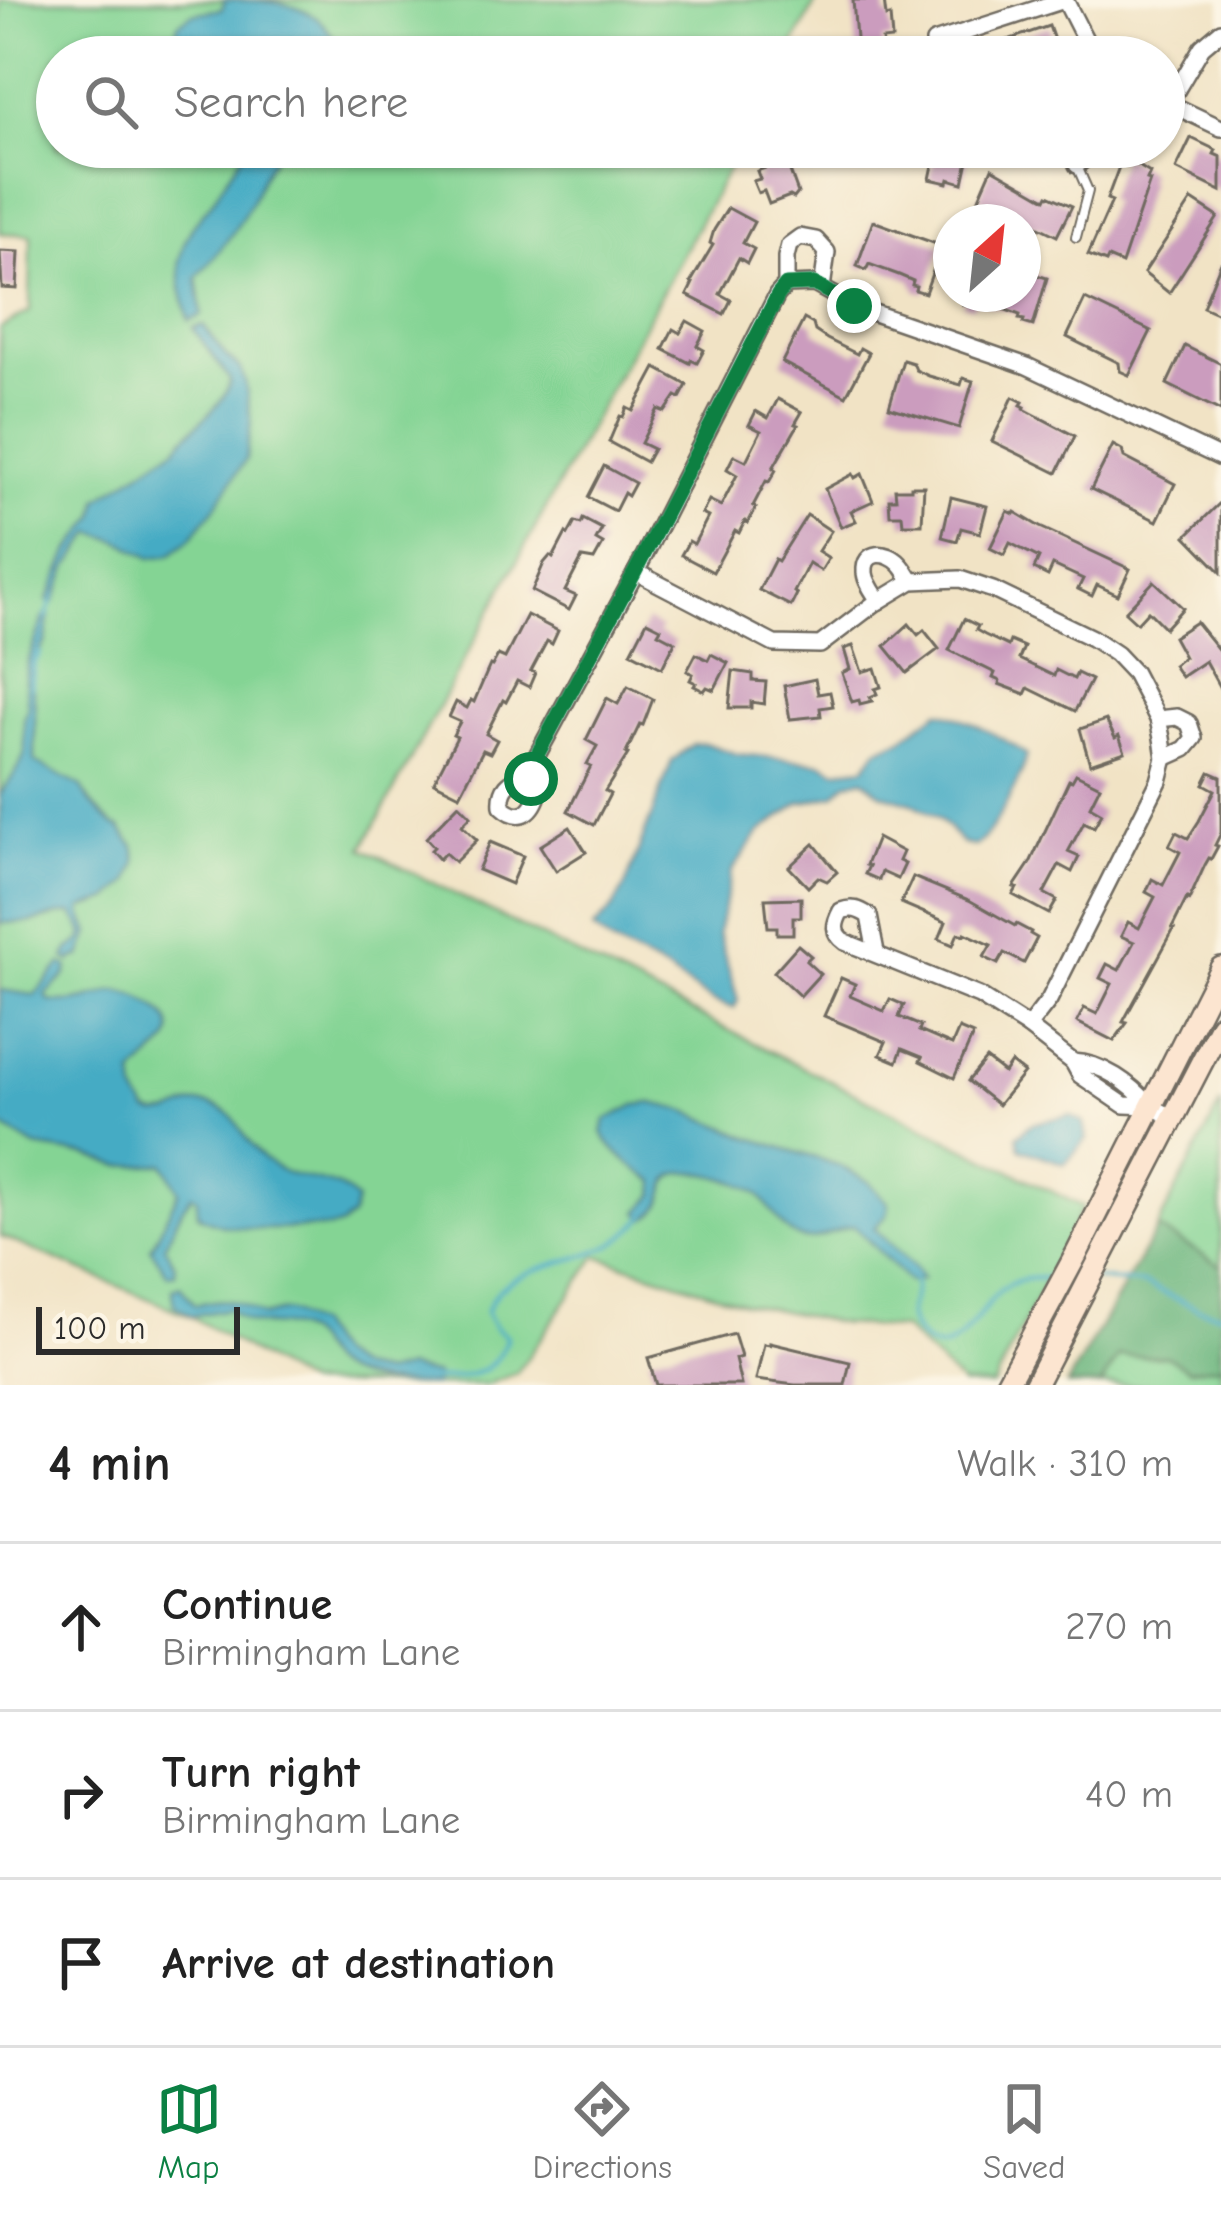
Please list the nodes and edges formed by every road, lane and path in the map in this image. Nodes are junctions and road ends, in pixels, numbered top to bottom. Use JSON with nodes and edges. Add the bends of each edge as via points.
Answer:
{"nodes":[{"id":1,"x":1065,"y":0,"type":"edge"},
{"id":2,"x":1221,"y":31,"type":"edge"},
{"id":3,"x":953,"y":36,"type":"edge"},
{"id":4,"x":1083,"y":36,"type":"edge"},
{"id":5,"x":1185,"y":74,"type":"edge"},
{"id":6,"x":1185,"y":111,"type":"edge"},
{"id":7,"x":1221,"y":128,"type":"edge"},
{"id":8,"x":1078,"y":168,"type":"edge"},
{"id":9,"x":1076,"y":237,"type":"dead end"},
{"id":10,"x":786,"y":285,"type":"junction"},
{"id":11,"x":822,"y":288,"type":"junction"},
{"id":12,"x":1221,"y":458,"type":"edge"},
{"id":13,"x":635,"y":572,"type":"junction"},
{"id":14,"x":912,"y":581,"type":"junction"},
{"id":15,"x":879,"y":601,"type":"junction"},
{"id":16,"x":1158,"y":719,"type":"junction"},
{"id":17,"x":1166,"y":758,"type":"junction"},
{"id":18,"x":528,"y":772,"type":"dead end"},
{"id":19,"x":876,"y":952,"type":"dead end"},
{"id":20,"x":1221,"y":968,"type":"edge"},
{"id":21,"x":1221,"y":1025,"type":"edge"},
{"id":22,"x":1028,"y":1027,"type":"junction"},
{"id":23,"x":1073,"y":1062,"type":"junction"},
{"id":24,"x":1150,"y":1106,"type":"junction"},
{"id":25,"x":1174,"y":1118,"type":"junction"},
{"id":26,"x":1006,"y":1385,"type":"edge"},
{"id":27,"x":1035,"y":1385,"type":"edge"}],
"edges":[{"from":1,"to":3,"type":"street"},
{"from":1,"to":4,"type":"street"},
{"from":2,"to":5,"type":"street"},
{"from":6,"to":7,"type":"street"},
{"from":8,"to":9,"type":"lane","via":[[1088,191]]},
{"from":10,"to":11,"type":"street"},
{"from":10,"to":11,"type":"street","via":[[789,244],[800,237],[827,252]]},
{"from":10,"to":13,"type":"street"},
{"from":11,"to":12,"type":"street","via":[[1057,378]]},
{"from":13,"to":15,"type":"street","via":[[774,644],[820,645]]},
{"from":13,"to":18,"type":"street"},
{"from":14,"to":15,"type":"street"},
{"from":14,"to":15,"type":"street","via":[[898,562],[874,554],[866,579]]},
{"from":14,"to":16,"type":"street","via":[[960,579],[1092,638],[1134,673]]},
{"from":16,"to":17,"type":"street"},
{"from":16,"to":17,"type":"street","via":[[1178,717],[1194,738]]},
{"from":17,"to":22,"type":"street","via":[[1049,1000]]},
{"from":19,"to":22,"type":"street","via":[[979,996]]},
{"from":20,"to":24,"type":"main road"},
{"from":21,"to":25,"type":"main road"},
{"from":22,"to":23,"type":"street"},
{"from":23,"to":24,"type":"street","via":[[1133,1087]]},
{"from":23,"to":24,"type":"street","via":[[1124,1105]]},
{"from":24,"to":25,"type":"street"},
{"from":24,"to":26,"type":"main road"},
{"from":25,"to":27,"type":"main road"}]}
